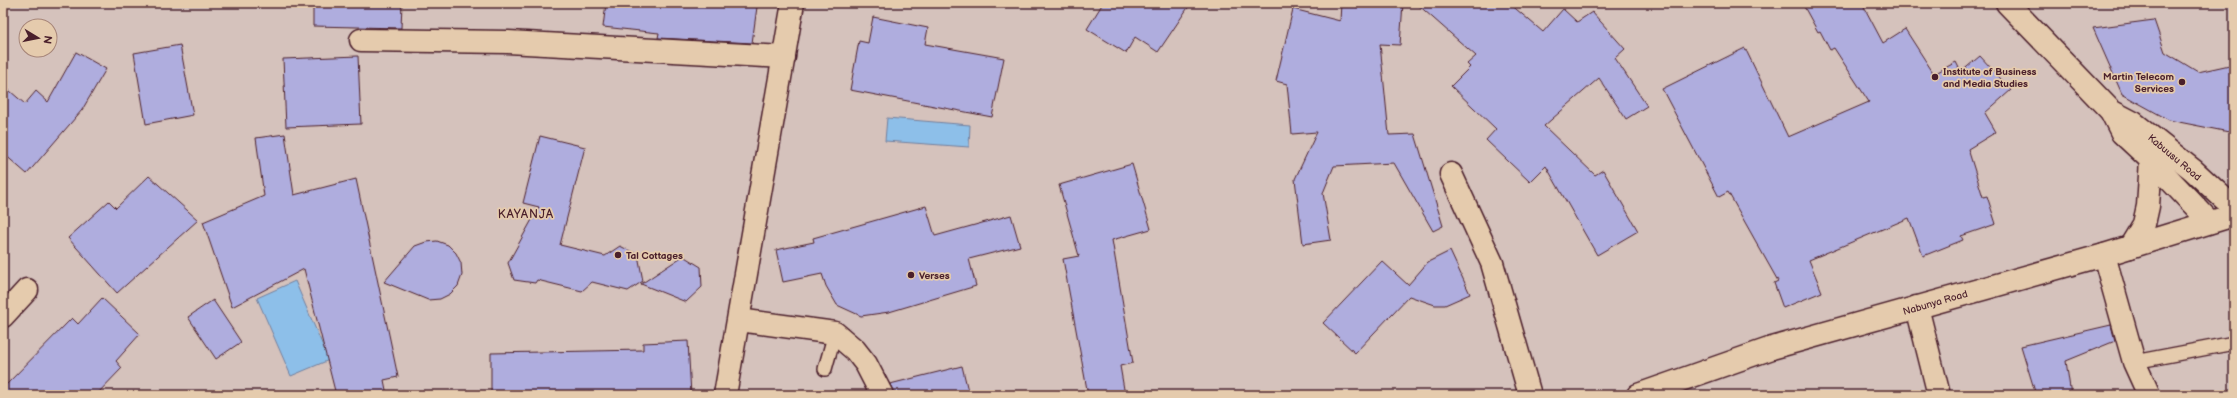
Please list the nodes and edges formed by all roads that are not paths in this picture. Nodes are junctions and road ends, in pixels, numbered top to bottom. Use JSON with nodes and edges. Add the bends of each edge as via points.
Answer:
{"nodes":[{"id":1,"x":793,"y":3,"type":"edge"},
{"id":2,"x":2006,"y":3,"type":"edge"},
{"id":3,"x":361,"y":40,"type":"dead end"},
{"id":4,"x":784,"y":57,"type":"junction"},
{"id":5,"x":2112,"y":111,"type":"junction"},
{"id":6,"x":2152,"y":160,"type":"junction"},
{"id":7,"x":2193,"y":170,"type":"junction"},
{"id":8,"x":1452,"y":174,"type":"dead end"},
{"id":9,"x":2234,"y":188,"type":"edge"},
{"id":10,"x":2234,"y":208,"type":"edge"},
{"id":11,"x":2234,"y":215,"type":"edge"},
{"id":12,"x":2210,"y":222,"type":"junction"},
{"id":13,"x":2130,"y":247,"type":"junction"},
{"id":14,"x":2104,"y":255,"type":"junction"},
{"id":15,"x":27,"y":290,"type":"dead end"},
{"id":16,"x":1917,"y":307,"type":"junction"},
{"id":17,"x":3,"y":316,"type":"edge"},
{"id":18,"x":739,"y":320,"type":"junction"},
{"id":19,"x":835,"y":333,"type":"junction"},
{"id":20,"x":2234,"y":343,"type":"edge"},
{"id":21,"x":2134,"y":362,"type":"junction"},
{"id":22,"x":824,"y":369,"type":"dead end"},
{"id":23,"x":724,"y":395,"type":"edge"},
{"id":24,"x":882,"y":395,"type":"edge"},
{"id":25,"x":1530,"y":395,"type":"edge"},
{"id":26,"x":1638,"y":395,"type":"edge"},
{"id":27,"x":1939,"y":395,"type":"edge"},
{"id":28,"x":2149,"y":395,"type":"edge"}],
"edges":[{"from":1,"to":4,"type":"street"},
{"from":2,"to":5,"type":"street","name":"Kabuusu Road"},
{"from":3,"to":4,"type":"street","via":[[508,42]]},
{"from":4,"to":18,"type":"street"},
{"from":5,"to":6,"type":"street","name":"Kabuusu Road","via":[[2122,133]]},
{"from":5,"to":7,"type":"street","name":"Kabuusu Road","via":[[2134,123]]},
{"from":6,"to":12,"type":"street","name":"Kabuusu Road"},
{"from":6,"to":13,"type":"street","via":[[2144,224]]},
{"from":7,"to":9,"type":"street"},
{"from":7,"to":10,"type":"street","name":"Kabuusu Road"},
{"from":8,"to":25,"type":"street","via":[[1492,262]]},
{"from":11,"to":12,"type":"street","name":"Nabunya Road"},
{"from":12,"to":13,"type":"street","name":"Nabunya Road"},
{"from":13,"to":14,"type":"street","name":"Nabunya Road"},
{"from":14,"to":16,"type":"street","name":"Nabunya Road"},
{"from":14,"to":21,"type":"street"},
{"from":15,"to":17,"type":"street"},
{"from":16,"to":26,"type":"street","name":"Nabunya Road","via":[[1772,348]]},
{"from":16,"to":27,"type":"street"},
{"from":18,"to":19,"type":"street"},
{"from":18,"to":23,"type":"street"},
{"from":19,"to":22,"type":"lane"},
{"from":19,"to":24,"type":"street","via":[[855,350],[866,364]]},
{"from":20,"to":21,"type":"lane"},
{"from":21,"to":28,"type":"street"}]}
